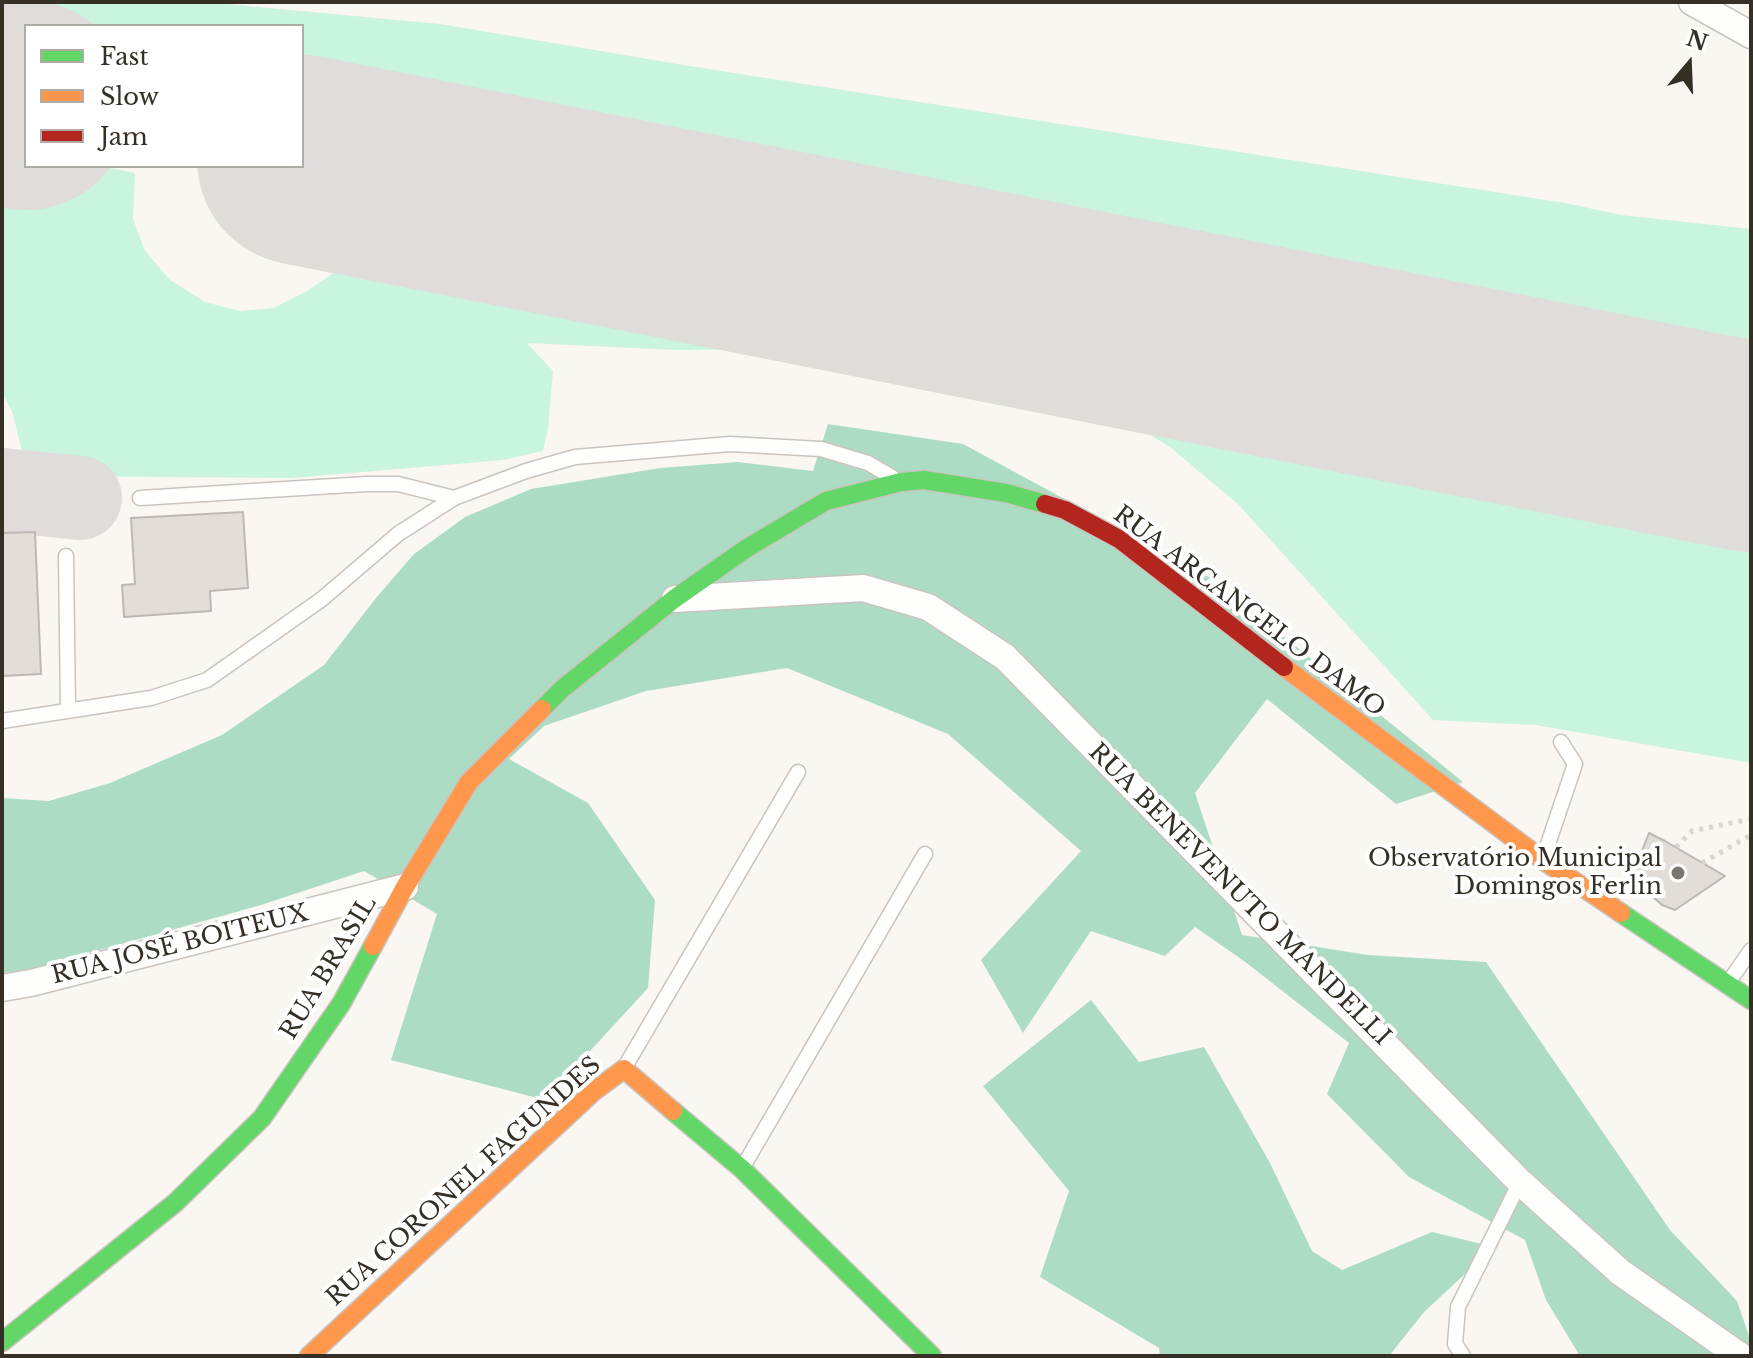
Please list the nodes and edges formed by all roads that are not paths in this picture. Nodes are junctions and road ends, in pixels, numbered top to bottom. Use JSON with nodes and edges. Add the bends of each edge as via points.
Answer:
{"nodes":[{"id":1,"x":1692,"y":2,"type":"edge"},
{"id":2,"x":1751,"y":35,"type":"edge"},
{"id":3,"x":901,"y":482,"type":"junction"},
{"id":4,"x":140,"y":498,"type":"dead end"},
{"id":5,"x":454,"y":498,"type":"junction"},
{"id":6,"x":66,"y":556,"type":"dead end"},
{"id":7,"x":674,"y":599,"type":"junction"},
{"id":8,"x":68,"y":711,"type":"junction"},
{"id":9,"x":2,"y":721,"type":"edge"},
{"id":10,"x":1561,"y":742,"type":"dead end"},
{"id":11,"x":798,"y":772,"type":"dead end"},
{"id":12,"x":925,"y":854,"type":"dead end"},
{"id":13,"x":1543,"y":860,"type":"junction"},
{"id":14,"x":405,"y":887,"type":"junction"},
{"id":15,"x":1751,"y":950,"type":"edge"},
{"id":16,"x":1728,"y":983,"type":"junction"},
{"id":17,"x":2,"y":988,"type":"edge"},
{"id":18,"x":1751,"y":1000,"type":"edge"},
{"id":19,"x":624,"y":1069,"type":"junction"},
{"id":20,"x":742,"y":1169,"type":"junction"},
{"id":21,"x":1520,"y":1182,"type":"junction"},
{"id":22,"x":2,"y":1342,"type":"edge"},
{"id":23,"x":309,"y":1356,"type":"edge"},
{"id":24,"x":932,"y":1356,"type":"edge"},
{"id":25,"x":1463,"y":1356,"type":"edge"},
{"id":26,"x":1740,"y":1356,"type":"edge"}],
"edges":[{"from":1,"to":2,"type":"street"},
{"from":3,"to":5,"type":"lane","via":[[868,463],[821,449],[730,444],[575,457]]},
{"from":3,"to":7,"type":"street","name":"RUA ARCANGELO DAMO","via":[[826,501]]},
{"from":3,"to":13,"type":"street","name":"RUA ARCANGELO DAMO","via":[[924,480],[1006,493],[1065,510],[1119,539]]},
{"from":4,"to":5,"type":"lane","via":[[398,484]]},
{"from":5,"to":8,"type":"lane","via":[[398,534],[322,599],[207,680],[151,698]]},
{"from":6,"to":8,"type":"lane"},
{"from":7,"to":14,"type":"street","name":"RUA BRASIL","via":[[562,689],[469,782]]},
{"from":7,"to":21,"type":"street","name":"RUA BENEVENUTO MANDELLI","via":[[863,588],[928,607],[1005,657]]},
{"from":8,"to":9,"type":"lane"},
{"from":10,"to":13,"type":"lane","via":[[1575,764]]},
{"from":11,"to":19,"type":"lane"},
{"from":12,"to":20,"type":"lane"},
{"from":13,"to":16,"type":"street","name":"RUA ARCANGELO DAMO"},
{"from":14,"to":17,"type":"street","name":"RUA JOSÉ BOITEUX"},
{"from":14,"to":22,"type":"street","name":"RUA BRASIL","via":[[341,1004],[262,1118],[175,1203]]},
{"from":15,"to":16,"type":"lane"},
{"from":16,"to":18,"type":"street","name":"RUA ARCANGELO DAMO"},
{"from":19,"to":20,"type":"street","name":"RUA CORONEL FAGUNDES"},
{"from":19,"to":23,"type":"street","name":"RUA CORONEL FAGUNDES"},
{"from":20,"to":24,"type":"street","name":"RUA CORONEL FAGUNDES"},
{"from":21,"to":25,"type":"lane","via":[[1458,1307],[1455,1344]]},
{"from":21,"to":26,"type":"street","name":"RUA BENEVENUTO MANDELLI","via":[[1620,1272]]}]}
